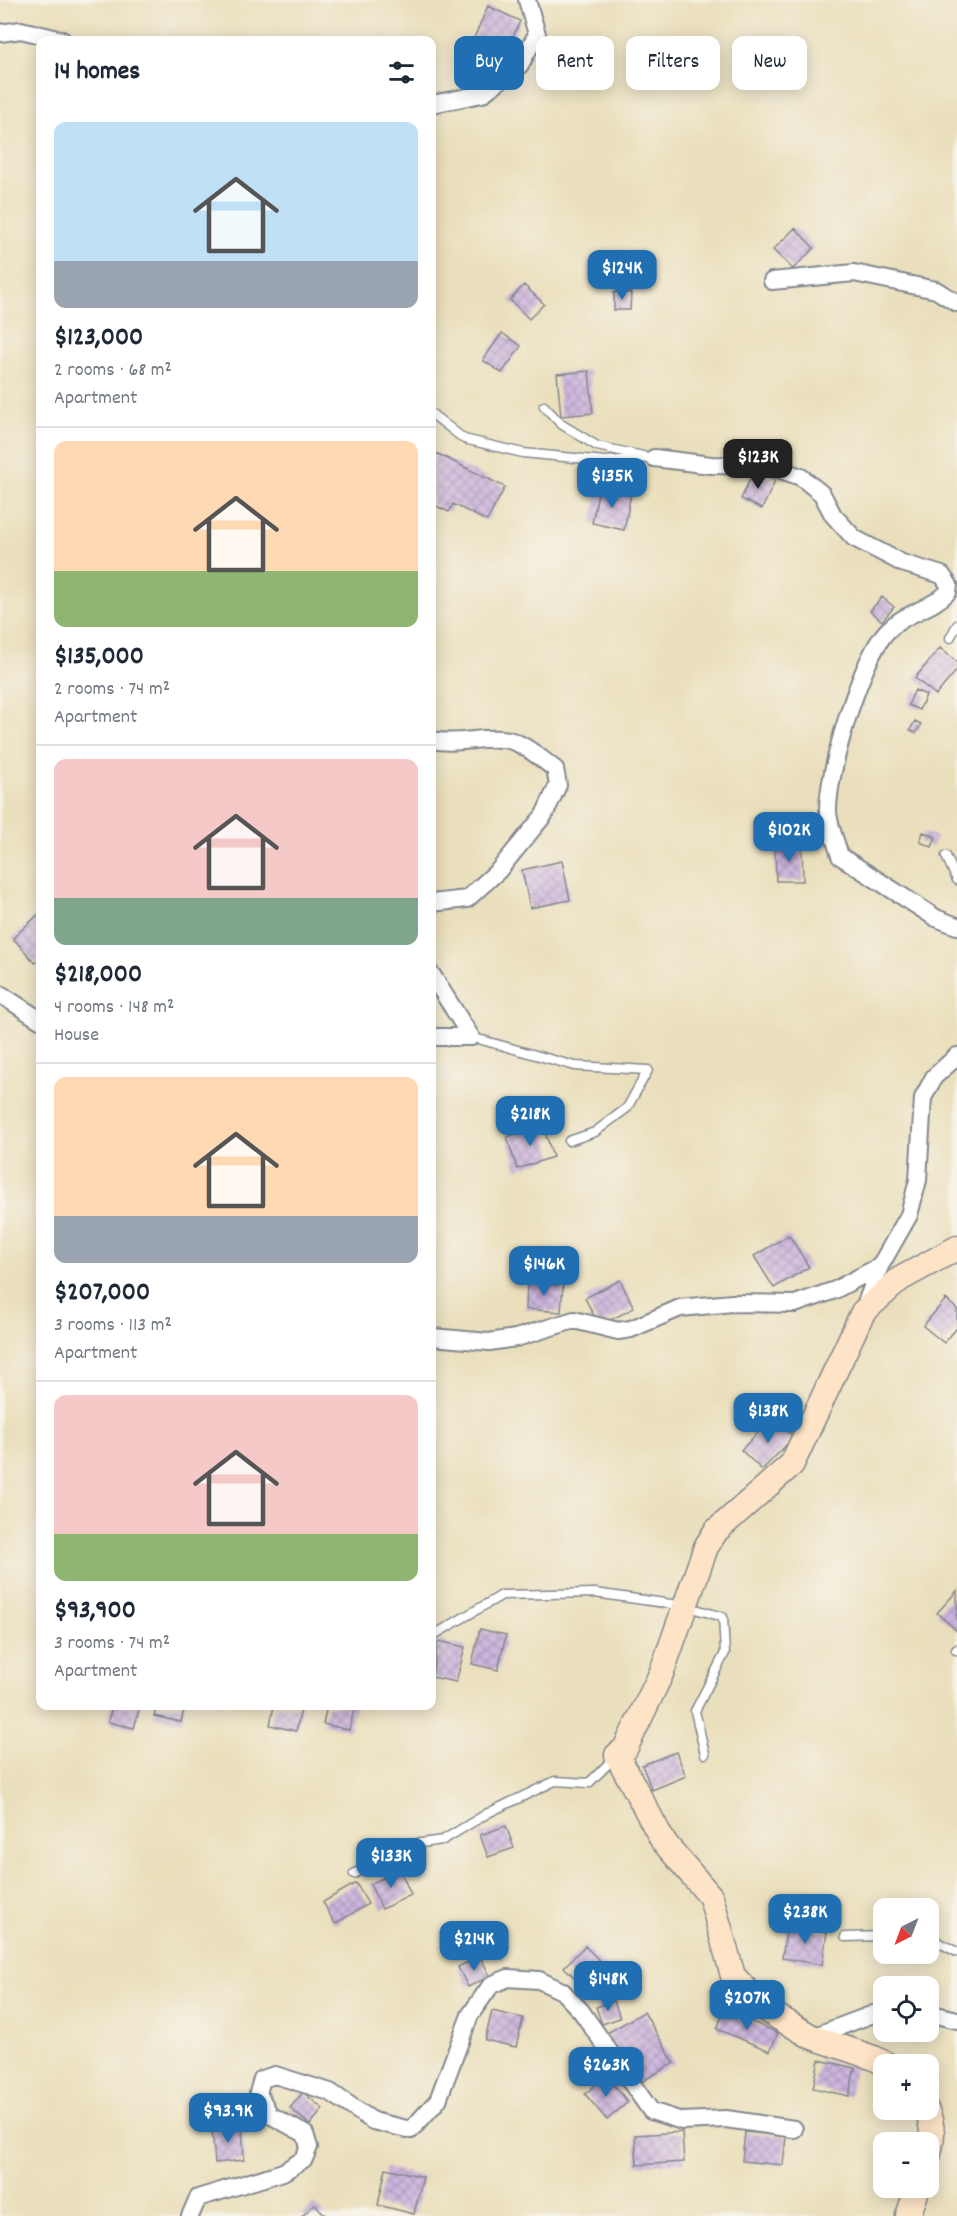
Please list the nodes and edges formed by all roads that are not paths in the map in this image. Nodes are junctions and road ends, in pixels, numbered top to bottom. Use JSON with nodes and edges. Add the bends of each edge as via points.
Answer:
{"nodes":[{"id":1,"x":527,"y":0,"type":"edge"},
{"id":2,"x":0,"y":33,"type":"edge"},
{"id":3,"x":46,"y":36,"type":"edge"},
{"id":4,"x":436,"y":103,"type":"edge"},
{"id":5,"x":772,"y":281,"type":"dead end"},
{"id":6,"x":957,"y":303,"type":"edge"},
{"id":7,"x":544,"y":406,"type":"dead end"},
{"id":8,"x":436,"y":417,"type":"edge"},
{"id":9,"x":654,"y":458,"type":"junction"},
{"id":10,"x":953,"y":582,"type":"edge"},
{"id":11,"x":957,"y":625,"type":"edge"},
{"id":12,"x":950,"y":638,"type":"dead end"},
{"id":13,"x":436,"y":741,"type":"edge"},
{"id":14,"x":946,"y":856,"type":"dead end"},
{"id":15,"x":957,"y":880,"type":"edge"},
{"id":16,"x":436,"y":903,"type":"edge"},
{"id":17,"x":957,"y":926,"type":"edge"},
{"id":18,"x":436,"y":981,"type":"edge"},
{"id":19,"x":0,"y":994,"type":"edge"},
{"id":20,"x":36,"y":1017,"type":"edge"},
{"id":21,"x":436,"y":1037,"type":"edge"},
{"id":22,"x":471,"y":1037,"type":"junction"},
{"id":23,"x":957,"y":1056,"type":"edge"},
{"id":24,"x":569,"y":1141,"type":"dead end"},
{"id":25,"x":957,"y":1248,"type":"edge"},
{"id":26,"x":880,"y":1266,"type":"junction"},
{"id":27,"x":863,"y":1312,"type":"junction"},
{"id":28,"x":436,"y":1337,"type":"edge"},
{"id":29,"x":685,"y":1606,"type":"junction"},
{"id":30,"x":436,"y":1634,"type":"edge"},
{"id":31,"x":705,"y":1754,"type":"dead end"},
{"id":32,"x":617,"y":1755,"type":"junction"},
{"id":33,"x":354,"y":1874,"type":"dead end"},
{"id":34,"x":873,"y":1936,"type":"edge"},
{"id":35,"x":845,"y":1937,"type":"dead end"},
{"id":36,"x":939,"y":1942,"type":"edge"},
{"id":37,"x":957,"y":1952,"type":"edge"},
{"id":38,"x":873,"y":2014,"type":"edge"},
{"id":39,"x":939,"y":2016,"type":"edge"},
{"id":40,"x":957,"y":2020,"type":"edge"},
{"id":41,"x":812,"y":2037,"type":"junction"},
{"id":42,"x":873,"y":2058,"type":"edge"},
{"id":43,"x":794,"y":2130,"type":"dead end"},
{"id":44,"x":914,"y":2198,"type":"edge"},
{"id":45,"x":190,"y":2216,"type":"edge"},
{"id":46,"x":908,"y":2216,"type":"edge"}],
"edges":[{"from":1,"to":4,"type":"street","via":[[537,34],[520,65],[482,94]]},
{"from":2,"to":3,"type":"street","via":[[21,30]]},
{"from":5,"to":6,"type":"street","via":[[854,273],[936,290]]},
{"from":7,"to":9,"type":"lane","via":[[561,424],[597,446]]},
{"from":8,"to":9,"type":"lane","via":[[464,439],[523,453],[605,461]]},
{"from":9,"to":10,"type":"street","via":[[711,465],[769,466],[801,477],[822,494],[854,538],[902,563]]},
{"from":10,"to":17,"type":"street","via":[[941,599],[888,629],[873,651],[831,774],[828,813],[840,856],[936,918]]},
{"from":11,"to":12,"type":"lane"},
{"from":13,"to":16,"type":"street","via":[[504,739],[524,747],[555,769],[558,785],[544,815],[499,870],[467,899]]},
{"from":14,"to":15,"type":"lane"},
{"from":18,"to":22,"type":"street"},
{"from":19,"to":20,"type":"street"},
{"from":21,"to":22,"type":"street"},
{"from":22,"to":24,"type":"lane","via":[[575,1066],[648,1070],[627,1108],[595,1132]]},
{"from":23,"to":26,"type":"street","via":[[934,1077],[923,1098],[918,1180],[909,1215]]},
{"from":25,"to":27,"type":"street","via":[[900,1279]]},
{"from":26,"to":27,"type":"street"},
{"from":26,"to":28,"type":"street","via":[[835,1290],[795,1304],[732,1303],[680,1308],[618,1331],[574,1320],[489,1342]]},
{"from":27,"to":29,"type":"street","via":[[792,1464],[716,1531],[706,1547]]},
{"from":29,"to":30,"type":"lane","via":[[595,1593],[502,1595]]},
{"from":29,"to":31,"type":"lane","via":[[723,1617],[725,1653],[695,1711]]},
{"from":29,"to":32,"type":"street","via":[[661,1674],[625,1749]]},
{"from":32,"to":33,"type":"lane","via":[[589,1783],[555,1781],[443,1840],[400,1846]]},
{"from":32,"to":41,"type":"street","via":[[663,1841],[711,1898],[733,1976],[766,2010]]},
{"from":34,"to":35,"type":"lane"},
{"from":36,"to":37,"type":"lane"},
{"from":38,"to":41,"type":"street"},
{"from":39,"to":40,"type":"street"},
{"from":41,"to":42,"type":"street"},
{"from":43,"to":45,"type":"street","via":[[726,2119],[682,2121],[651,2111],[581,2011],[562,1991],[539,1980],[508,1978],[491,1985],[470,2015],[438,2100],[411,2130],[373,2121],[330,2092],[275,2075],[262,2079],[258,2092],[270,2115],[304,2134],[309,2147],[304,2159],[283,2172],[198,2198]]},
{"from":44,"to":46,"type":"street"}]}
